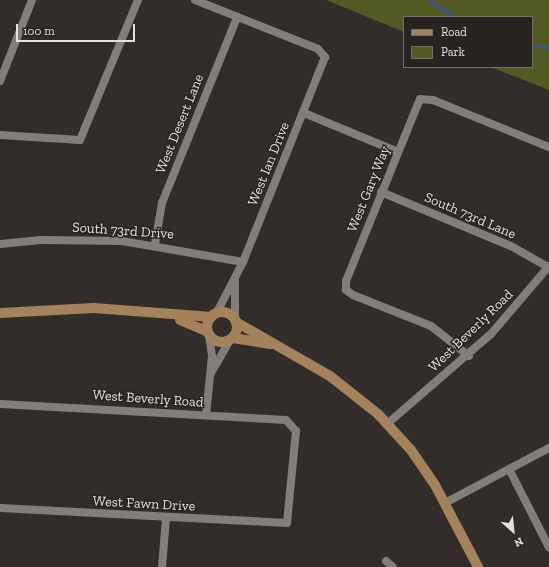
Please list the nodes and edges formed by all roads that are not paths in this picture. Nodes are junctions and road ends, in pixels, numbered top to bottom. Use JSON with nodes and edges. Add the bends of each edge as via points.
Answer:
{"nodes":[{"id":1,"x":32,"y":0,"type":"edge"},
{"id":2,"x":138,"y":0,"type":"edge"},
{"id":3,"x":195,"y":0,"type":"edge"},
{"id":4,"x":237,"y":17,"type":"junction"},
{"id":5,"x":0,"y":81,"type":"edge"},
{"id":6,"x":304,"y":113,"type":"junction"},
{"id":7,"x":0,"y":135,"type":"edge"},
{"id":8,"x":549,"y":147,"type":"edge"},
{"id":9,"x":398,"y":152,"type":"junction"},
{"id":10,"x":381,"y":192,"type":"junction"},
{"id":11,"x":0,"y":244,"type":"edge"},
{"id":12,"x":155,"y":244,"type":"junction"},
{"id":13,"x":243,"y":262,"type":"junction"},
{"id":14,"x":548,"y":266,"type":"edge"},
{"id":15,"x":235,"y":281,"type":"junction"},
{"id":16,"x":0,"y":313,"type":"edge"},
{"id":17,"x":167,"y":315,"type":"junction"},
{"id":18,"x":214,"y":315,"type":"junction"},
{"id":19,"x":235,"y":320,"type":"junction"},
{"id":20,"x":209,"y":333,"type":"junction"},
{"id":21,"x":231,"y":339,"type":"junction"},
{"id":22,"x":271,"y":344,"type":"junction"},
{"id":23,"x":469,"y":356,"type":"junction"},
{"id":24,"x":211,"y":374,"type":"junction"},
{"id":25,"x":0,"y":404,"type":"edge"},
{"id":26,"x":206,"y":415,"type":"junction"},
{"id":27,"x":387,"y":424,"type":"junction"},
{"id":28,"x":549,"y":448,"type":"edge"},
{"id":29,"x":509,"y":469,"type":"junction"},
{"id":30,"x":445,"y":503,"type":"junction"},
{"id":31,"x":0,"y":508,"type":"edge"},
{"id":32,"x":166,"y":518,"type":"junction"},
{"id":33,"x":287,"y":523,"type":"joint"},
{"id":34,"x":549,"y":547,"type":"edge"},
{"id":35,"x":386,"y":561,"type":"dead end"},
{"id":36,"x":162,"y":567,"type":"edge"},
{"id":37,"x":393,"y":567,"type":"edge"},
{"id":38,"x":478,"y":567,"type":"edge"}],
"edges":[{"from":1,"to":5,"type":"street"},
{"from":2,"to":7,"type":"street","via":[[80,140]]},
{"from":3,"to":4,"type":"street"},
{"from":4,"to":6,"type":"street","name":"West Ian Drive","via":[[318,49],[325,57]]},
{"from":4,"to":12,"type":"street","name":"West Desert Lane","via":[[162,202]]},
{"from":6,"to":9,"type":"street"},
{"from":6,"to":13,"type":"street","name":"West Ian Drive"},
{"from":8,"to":9,"type":"street","name":"West Gary Way","via":[[433,100],[420,99]]},
{"from":9,"to":10,"type":"street","name":"West Gary Way"},
{"from":10,"to":14,"type":"street","name":"South 73rd Lane","via":[[511,246]]},
{"from":10,"to":23,"type":"street","name":"West Gary Way","via":[[346,281],[346,290],[431,326]]},
{"from":11,"to":12,"type":"street","name":"South 73rd Drive","via":[[89,240]]},
{"from":12,"to":13,"type":"street","name":"South 73rd Drive"},
{"from":13,"to":15,"type":"street","name":"West Ian Drive"},
{"from":14,"to":23,"type":"street","name":"West Beverly Road","via":[[513,311]]},
{"from":15,"to":18,"type":"street","name":"West Ian Drive"},
{"from":15,"to":19,"type":"street","name":"West Ian Drive"},
{"from":16,"to":17,"type":"street","via":[[94,308]]},
{"from":17,"to":18,"type":"street"},
{"from":17,"to":20,"type":"street"},
{"from":18,"to":19,"type":"street","via":[[226,313]]},
{"from":18,"to":20,"type":"street"},
{"from":19,"to":21,"type":"street"},
{"from":19,"to":22,"type":"street"},
{"from":20,"to":21,"type":"street","via":[[216,341]]},
{"from":20,"to":24,"type":"street"},
{"from":21,"to":22,"type":"street"},
{"from":21,"to":24,"type":"street"},
{"from":22,"to":27,"type":"street","via":[[330,376]]},
{"from":23,"to":27,"type":"street","name":"West Beverly Road"},
{"from":24,"to":26,"type":"street"},
{"from":25,"to":26,"type":"street","name":"West Beverly Road"},
{"from":26,"to":33,"type":"street","name":"West Beverly Road","via":[[286,420],[293,424],[291,505]]},
{"from":27,"to":30,"type":"street","via":[[411,450]]},
{"from":28,"to":29,"type":"street"},
{"from":29,"to":30,"type":"street"},
{"from":29,"to":34,"type":"street"},
{"from":30,"to":38,"type":"street"},
{"from":31,"to":32,"type":"street","name":"West Fawn Drive"},
{"from":32,"to":33,"type":"street","name":"West Fawn Drive"},
{"from":32,"to":36,"type":"street"},
{"from":35,"to":37,"type":"street"}]}
